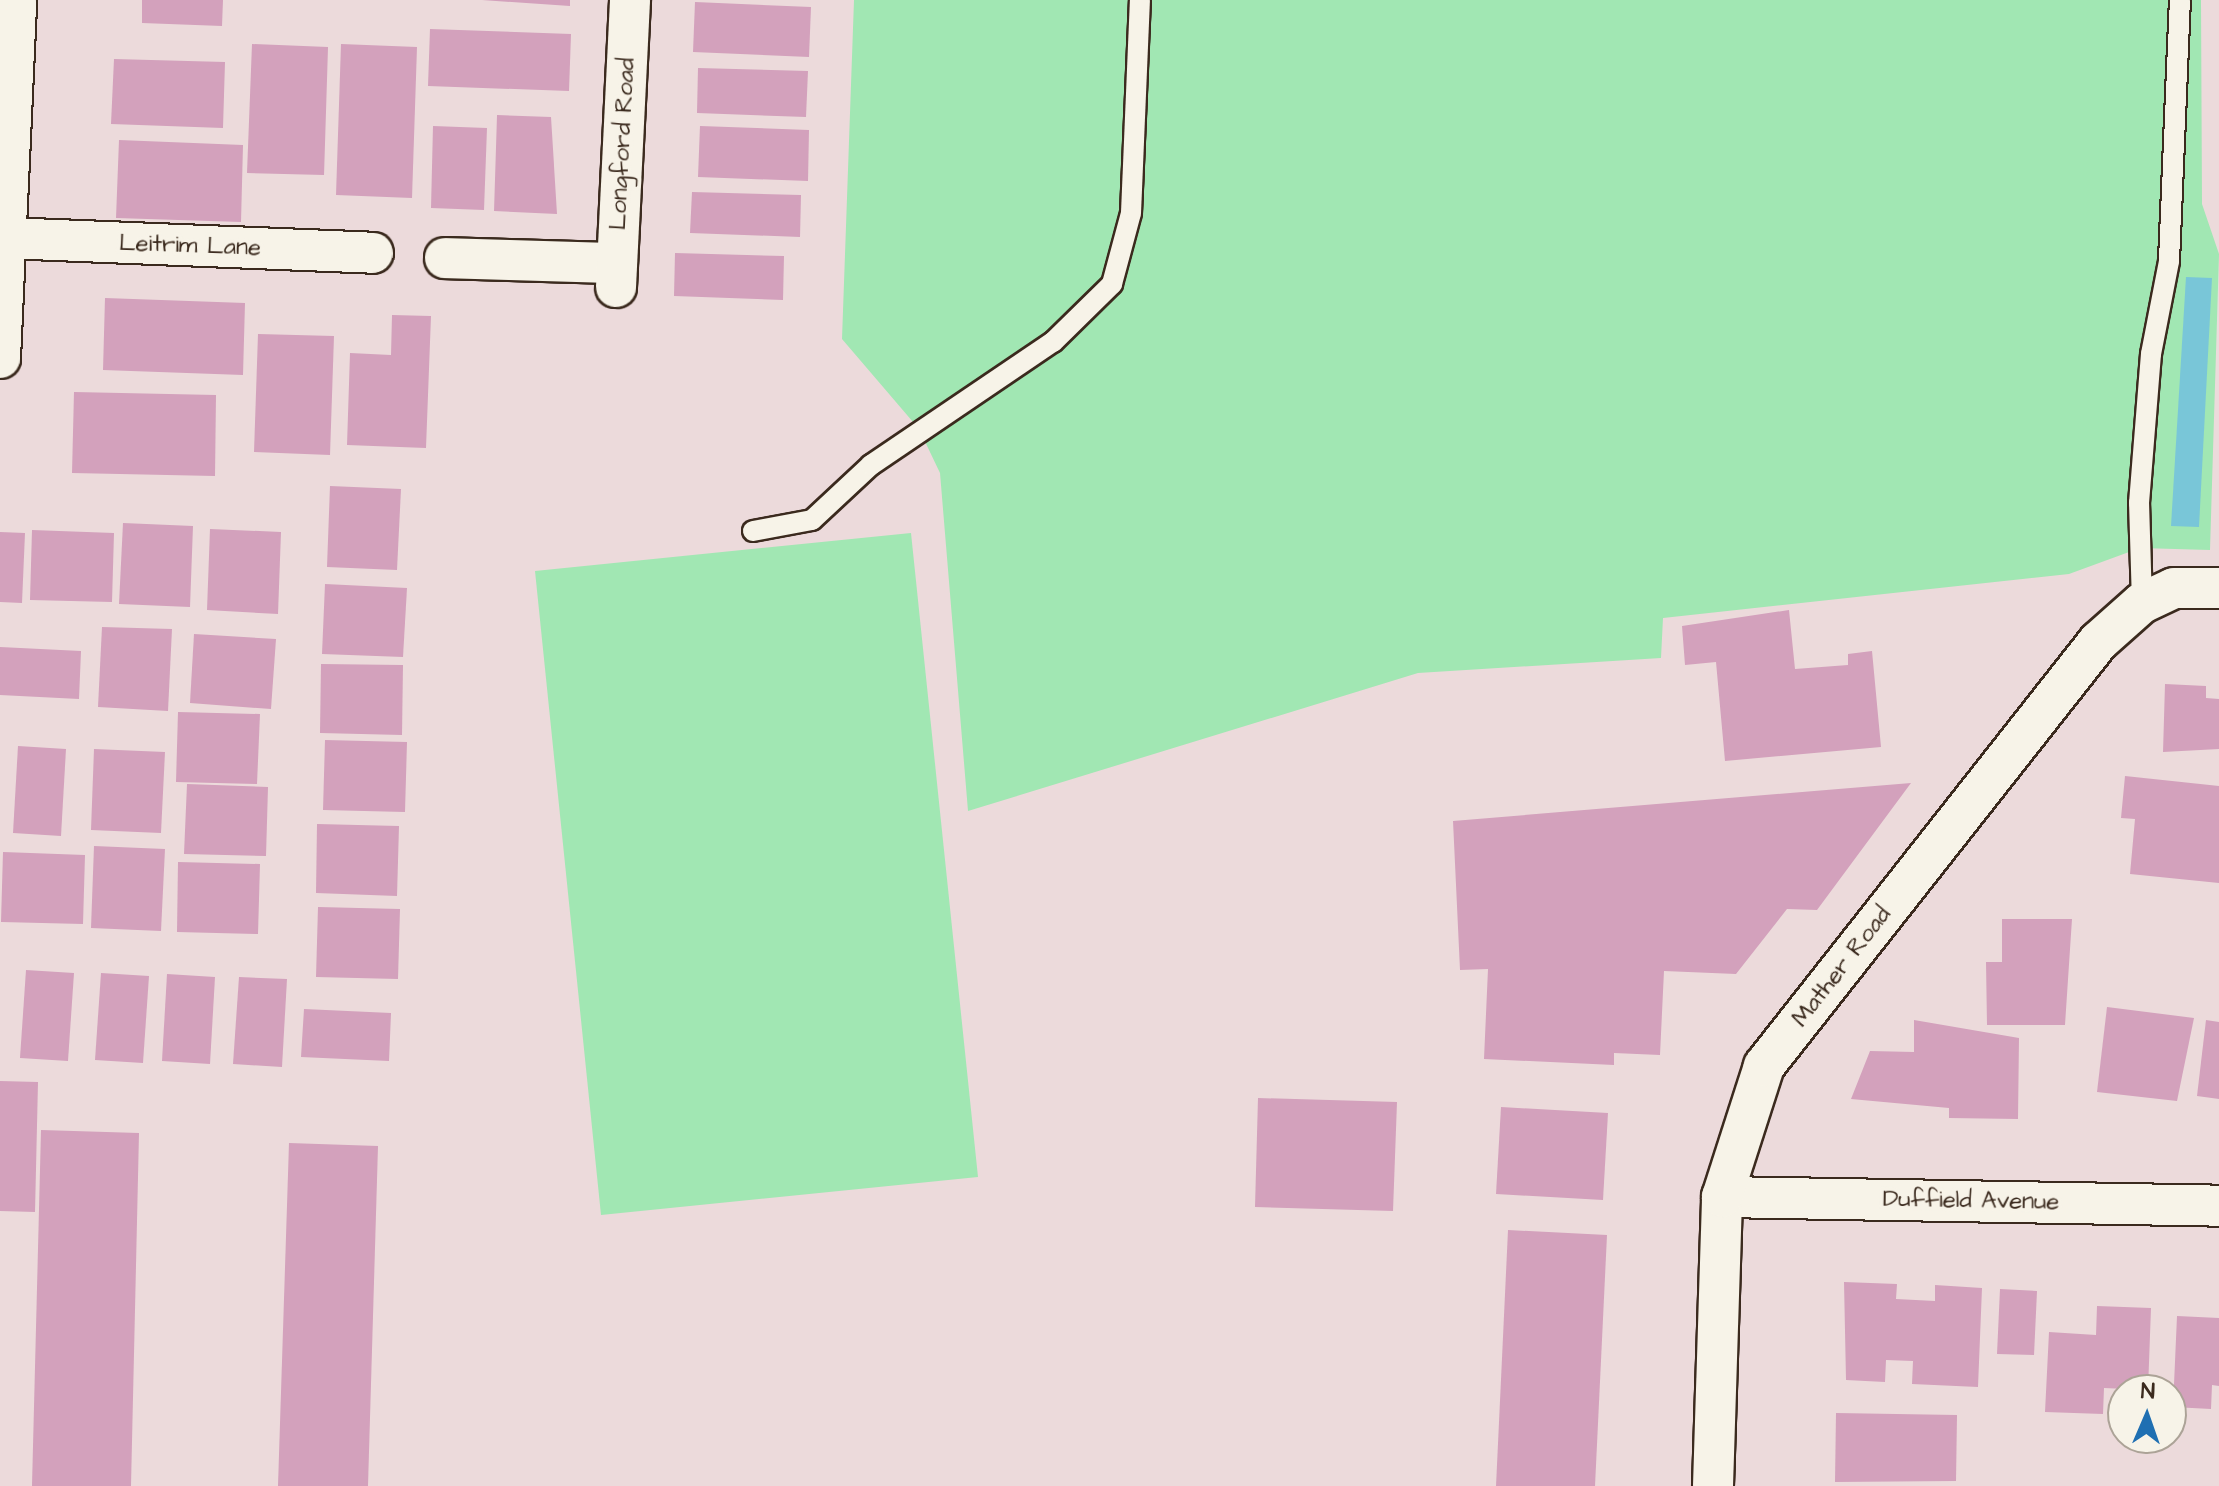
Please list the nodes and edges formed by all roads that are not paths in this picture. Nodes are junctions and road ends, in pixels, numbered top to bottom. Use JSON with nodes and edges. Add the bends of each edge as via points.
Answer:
{"nodes":[{"id":1,"x":16,"y":0,"type":"edge"},
{"id":2,"x":630,"y":0,"type":"edge"},
{"id":3,"x":1140,"y":0,"type":"edge"},
{"id":4,"x":2180,"y":0,"type":"edge"},
{"id":5,"x":6,"y":238,"type":"junction"},
{"id":6,"x":373,"y":253,"type":"dead end"},
{"id":7,"x":445,"y":258,"type":"dead end"},
{"id":8,"x":0,"y":358,"type":"edge"},
{"id":9,"x":753,"y":531,"type":"dead end"},
{"id":10,"x":2219,"y":588,"type":"edge"},
{"id":11,"x":2142,"y":603,"type":"junction"},
{"id":12,"x":1722,"y":1197,"type":"junction"},
{"id":13,"x":2219,"y":1206,"type":"edge"},
{"id":14,"x":1713,"y":1486,"type":"edge"}],
"edges":[{"from":1,"to":5,"type":"street"},
{"from":2,"to":7,"type":"street","name":"Longford Road","via":[[616,275]]},
{"from":3,"to":9,"type":"lane","via":[[1131,213],[1112,284],[1053,342],[871,465],[812,520]]},
{"from":4,"to":11,"type":"lane","via":[[2169,261],[2151,354],[2139,503]]},
{"from":5,"to":6,"type":"street","name":"Leitrim Lane"},
{"from":5,"to":8,"type":"street"},
{"from":10,"to":11,"type":"street","name":"Mather Road","via":[[2174,588]]},
{"from":11,"to":12,"type":"street","name":"Mather Road","via":[[2098,642],[1764,1066]]},
{"from":12,"to":13,"type":"street","name":"Duffield Avenue"},
{"from":12,"to":14,"type":"street","name":"Mather Road"}]}
